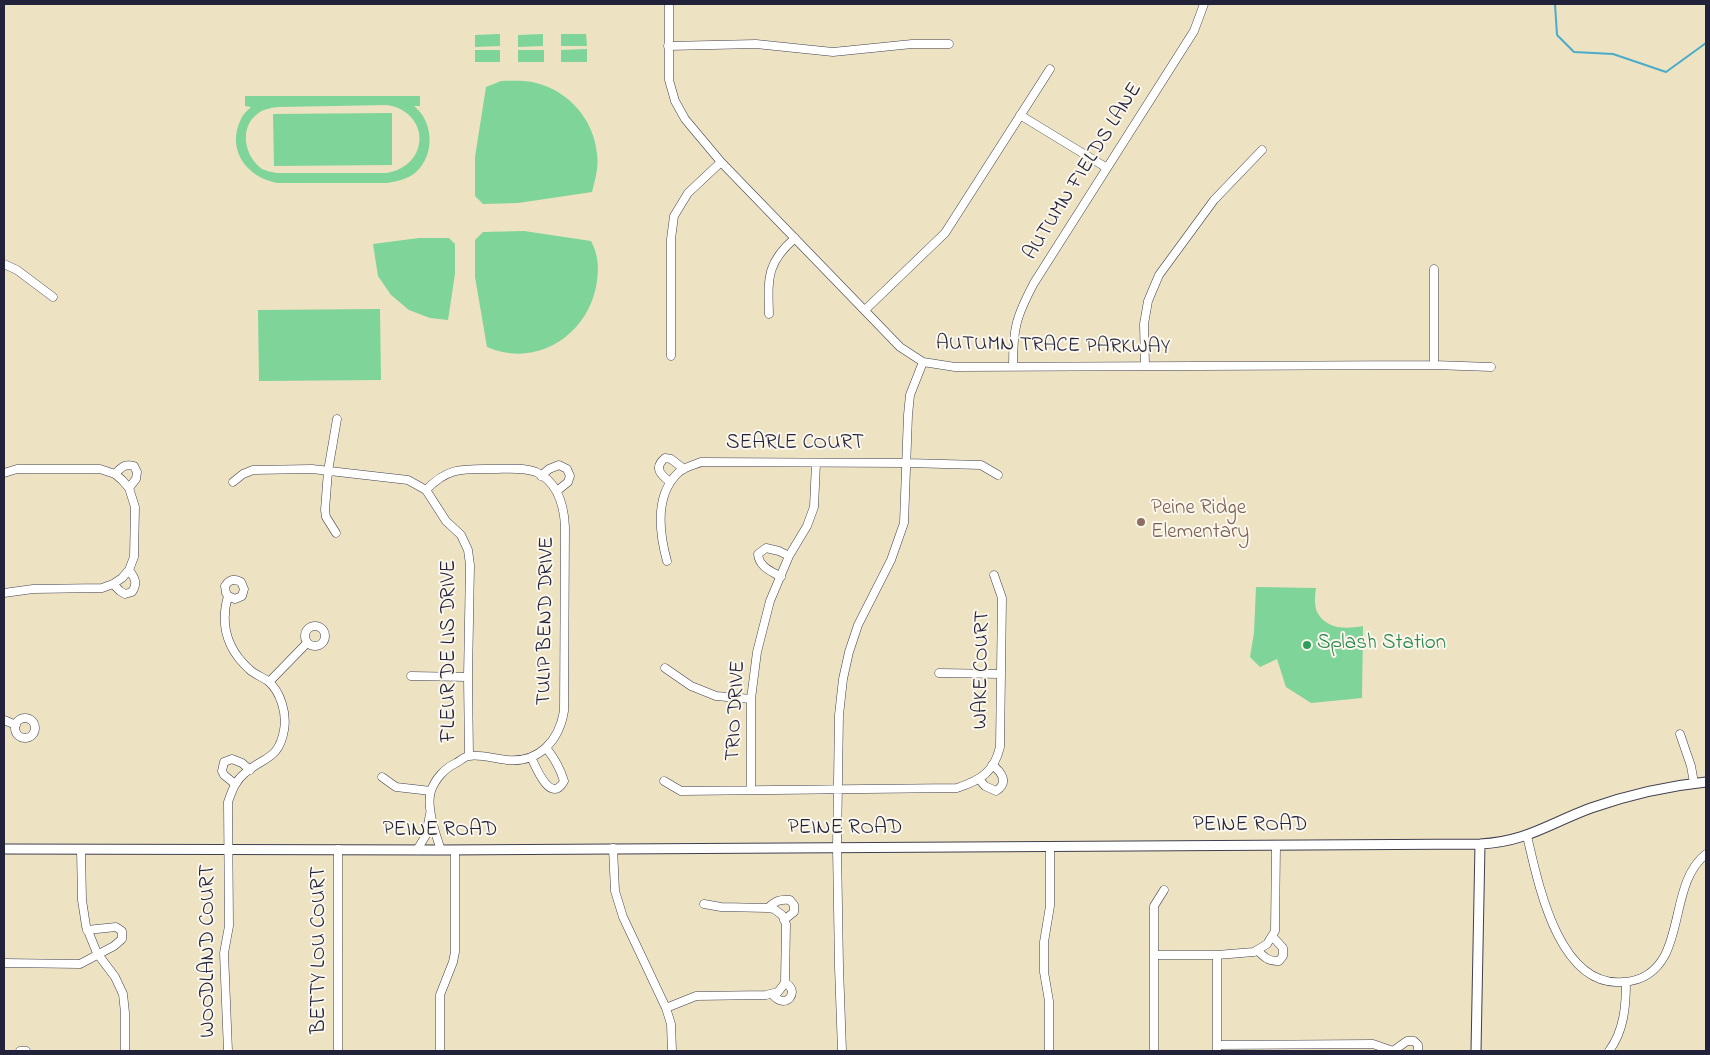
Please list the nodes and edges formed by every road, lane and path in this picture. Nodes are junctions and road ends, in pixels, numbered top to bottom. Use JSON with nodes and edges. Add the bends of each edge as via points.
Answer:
{"nodes":[{"id":1,"x":669,"y":4,"type":"edge"},
{"id":2,"x":1204,"y":4,"type":"edge"},
{"id":3,"x":949,"y":44,"type":"dead end"},
{"id":4,"x":668,"y":46,"type":"junction"},
{"id":5,"x":1050,"y":68,"type":"dead end"},
{"id":6,"x":1020,"y":114,"type":"junction"},
{"id":7,"x":1262,"y":150,"type":"dead end"},
{"id":8,"x":721,"y":162,"type":"junction"},
{"id":9,"x":1107,"y":168,"type":"junction"},
{"id":10,"x":795,"y":238,"type":"junction"},
{"id":11,"x":4,"y":264,"type":"edge"},
{"id":12,"x":1434,"y":269,"type":"dead end"},
{"id":13,"x":53,"y":297,"type":"dead end"},
{"id":14,"x":865,"y":310,"type":"junction"},
{"id":15,"x":769,"y":314,"type":"dead end"},
{"id":16,"x":671,"y":356,"type":"dead end"},
{"id":17,"x":923,"y":362,"type":"junction"},
{"id":18,"x":1434,"y":365,"type":"junction"},
{"id":19,"x":1013,"y":366,"type":"junction"},
{"id":20,"x":1144,"y":366,"type":"junction"},
{"id":21,"x":1492,"y":367,"type":"dead end"},
{"id":22,"x":337,"y":419,"type":"dead end"},
{"id":23,"x":816,"y":463,"type":"junction"},
{"id":24,"x":907,"y":463,"type":"junction"},
{"id":25,"x":684,"y":469,"type":"junction"},
{"id":26,"x":328,"y":471,"type":"junction"},
{"id":27,"x":4,"y":473,"type":"edge"},
{"id":28,"x":115,"y":474,"type":"junction"},
{"id":29,"x":998,"y":475,"type":"dead end"},
{"id":30,"x":541,"y":476,"type":"junction"},
{"id":31,"x":233,"y":482,"type":"dead end"},
{"id":32,"x":670,"y":482,"type":"junction"},
{"id":33,"x":129,"y":488,"type":"junction"},
{"id":34,"x":426,"y":490,"type":"junction"},
{"id":35,"x":557,"y":491,"type":"junction"},
{"id":36,"x":336,"y":533,"type":"dead end"},
{"id":37,"x":789,"y":556,"type":"junction"},
{"id":38,"x":667,"y":561,"type":"dead end"},
{"id":39,"x":129,"y":570,"type":"junction"},
{"id":40,"x":994,"y":575,"type":"dead end"},
{"id":41,"x":781,"y":577,"type":"junction"},
{"id":42,"x":113,"y":584,"type":"junction"},
{"id":43,"x":4,"y":593,"type":"edge"},
{"id":44,"x":228,"y":596,"type":"dead end"},
{"id":45,"x":307,"y":643,"type":"dead end"},
{"id":46,"x":665,"y":668,"type":"dead end"},
{"id":47,"x":939,"y":673,"type":"dead end"},
{"id":48,"x":1001,"y":674,"type":"junction"},
{"id":49,"x":411,"y":676,"type":"dead end"},
{"id":50,"x":468,"y":677,"type":"junction"},
{"id":51,"x":269,"y":682,"type":"junction"},
{"id":52,"x":751,"y":699,"type":"junction"},
{"id":53,"x":4,"y":720,"type":"edge"},
{"id":54,"x":16,"y":725,"type":"dead end"},
{"id":55,"x":1680,"y":734,"type":"dead end"},
{"id":56,"x":546,"y":749,"type":"junction"},
{"id":57,"x":468,"y":756,"type":"junction"},
{"id":58,"x":531,"y":758,"type":"junction"},
{"id":59,"x":992,"y":765,"type":"junction"},
{"id":60,"x":250,"y":770,"type":"junction"},
{"id":61,"x":382,"y":777,"type":"dead end"},
{"id":62,"x":979,"y":779,"type":"junction"},
{"id":63,"x":664,"y":781,"type":"dead end"},
{"id":64,"x":1706,"y":782,"type":"edge"},
{"id":65,"x":1694,"y":783,"type":"junction"},
{"id":66,"x":235,"y":784,"type":"junction"},
{"id":67,"x":838,"y":788,"type":"junction"},
{"id":68,"x":751,"y":790,"type":"junction"},
{"id":69,"x":431,"y":791,"type":"junction"},
{"id":70,"x":431,"y":810,"type":"junction"},
{"id":71,"x":1527,"y":836,"type":"junction"},
{"id":72,"x":1276,"y":844,"type":"junction"},
{"id":73,"x":1480,"y":844,"type":"junction"},
{"id":74,"x":1050,"y":846,"type":"junction"},
{"id":75,"x":837,"y":847,"type":"junction"},
{"id":76,"x":612,"y":848,"type":"junction"},
{"id":77,"x":4,"y":849,"type":"edge"},
{"id":78,"x":338,"y":849,"type":"junction"},
{"id":79,"x":81,"y":850,"type":"junction"},
{"id":80,"x":228,"y":850,"type":"junction"},
{"id":81,"x":417,"y":850,"type":"junction"},
{"id":82,"x":441,"y":850,"type":"junction"},
{"id":83,"x":455,"y":850,"type":"junction"},
{"id":84,"x":1706,"y":854,"type":"edge"},
{"id":85,"x":1164,"y":890,"type":"dead end"},
{"id":86,"x":704,"y":904,"type":"dead end"},
{"id":87,"x":768,"y":908,"type":"junction"},
{"id":88,"x":784,"y":920,"type":"junction"},
{"id":89,"x":87,"y":930,"type":"junction"},
{"id":90,"x":1272,"y":936,"type":"junction"},
{"id":91,"x":1257,"y":950,"type":"junction"},
{"id":92,"x":98,"y":954,"type":"junction"},
{"id":93,"x":1154,"y":955,"type":"junction"},
{"id":94,"x":1217,"y":955,"type":"junction"},
{"id":95,"x":4,"y":963,"type":"edge"},
{"id":96,"x":1626,"y":982,"type":"junction"},
{"id":97,"x":785,"y":983,"type":"junction"},
{"id":98,"x":772,"y":994,"type":"junction"},
{"id":99,"x":666,"y":1008,"type":"junction"},
{"id":100,"x":1217,"y":1048,"type":"edge"},
{"id":101,"x":20,"y":1051,"type":"edge"},
{"id":102,"x":26,"y":1051,"type":"edge"},
{"id":103,"x":125,"y":1051,"type":"edge"},
{"id":104,"x":228,"y":1051,"type":"edge"},
{"id":105,"x":338,"y":1051,"type":"edge"},
{"id":106,"x":440,"y":1051,"type":"edge"},
{"id":107,"x":672,"y":1051,"type":"edge"},
{"id":108,"x":842,"y":1051,"type":"edge"},
{"id":109,"x":1049,"y":1051,"type":"edge"},
{"id":110,"x":1154,"y":1051,"type":"edge"},
{"id":111,"x":1393,"y":1051,"type":"edge"},
{"id":112,"x":1418,"y":1051,"type":"edge"},
{"id":113,"x":1476,"y":1051,"type":"edge"},
{"id":114,"x":1609,"y":1051,"type":"edge"}],
"edges":[{"from":1,"to":4,"type":"street","name":"AUTUMN TRACE PARKWAY"},
{"from":2,"to":9,"type":"street","name":"AUTUMN FIELDS LANE","via":[[1194,31]]},
{"from":3,"to":4,"type":"street","via":[[912,44],[833,52],[756,44]]},
{"from":4,"to":8,"type":"street","name":"AUTUMN TRACE PARKWAY","via":[[668,80],[675,101],[685,119]]},
{"from":5,"to":6,"type":"street"},
{"from":6,"to":9,"type":"street"},
{"from":6,"to":14,"type":"street","via":[[945,233]]},
{"from":7,"to":20,"type":"street","via":[[1214,200],[1159,275],[1148,301],[1144,324]]},
{"from":8,"to":10,"type":"street","name":"AUTUMN TRACE PARKWAY"},
{"from":8,"to":16,"type":"street","via":[[688,193],[674,216],[671,239]]},
{"from":9,"to":19,"type":"street","name":"AUTUMN FIELDS LANE","via":[[1024,302],[1013,337]]},
{"from":10,"to":14,"type":"street","name":"AUTUMN TRACE PARKWAY"},
{"from":10,"to":15,"type":"street","via":[[780,250],[768,279]]},
{"from":11,"to":13,"type":"street"},
{"from":12,"to":18,"type":"street"},
{"from":14,"to":17,"type":"street","name":"AUTUMN TRACE PARKWAY","via":[[900,347]]},
{"from":17,"to":19,"type":"street","name":"AUTUMN TRACE PARKWAY","via":[[955,367]]},
{"from":17,"to":24,"type":"street","via":[[910,395]]},
{"from":18,"to":20,"type":"street","name":"AUTUMN TRACE PARKWAY"},
{"from":18,"to":21,"type":"street","name":"AUTUMN TRACE PARKWAY"},
{"from":19,"to":20,"type":"street","name":"AUTUMN TRACE PARKWAY"},
{"from":22,"to":26,"type":"street"},
{"from":23,"to":24,"type":"street","name":"SEARLE COURT"},
{"from":23,"to":25,"type":"street","name":"SEARLE COURT","via":[[701,462]]},
{"from":23,"to":37,"type":"street","name":"TRIO DRIVE","via":[[814,507]]},
{"from":24,"to":29,"type":"street","name":"SEARLE COURT","via":[[981,465]]},
{"from":24,"to":67,"type":"street","via":[[904,524],[891,560],[858,624],[845,666],[839,715]]},
{"from":25,"to":32,"type":"street","name":"SEARLE COURT"},
{"from":25,"to":32,"type":"street","via":[[665,458],[658,467],[659,472]]},
{"from":26,"to":31,"type":"street","via":[[253,470]]},
{"from":26,"to":34,"type":"street","via":[[408,480]]},
{"from":26,"to":36,"type":"street","via":[[326,517]]},
{"from":27,"to":28,"type":"street","via":[[17,468],[100,470]]},
{"from":28,"to":33,"type":"street"},
{"from":28,"to":33,"type":"street","via":[[123,466],[134,466],[138,472]]},
{"from":30,"to":34,"type":"street","name":"TULIP BEND DRIVE","via":[[522,469],[466,469],[450,472],[435,480]]},
{"from":30,"to":35,"type":"street","name":"TULIP BEND DRIVE"},
{"from":30,"to":35,"type":"street","via":[[559,465],[567,469],[568,482]]},
{"from":32,"to":38,"type":"street","name":"SEARLE COURT","via":[[662,503],[661,540]]},
{"from":33,"to":39,"type":"street","via":[[135,507],[134,557]]},
{"from":34,"to":50,"type":"street","name":"FLEUR DE LIS DRIVE","via":[[446,521],[461,535],[468,550]]},
{"from":35,"to":56,"type":"street","name":"TULIP BEND DRIVE","via":[[564,509],[565,527],[564,711],[562,724]]},
{"from":37,"to":41,"type":"street","name":"TRIO DRIVE"},
{"from":37,"to":41,"type":"street","via":[[766,548],[758,554],[758,560],[766,569]]},
{"from":39,"to":42,"type":"street"},
{"from":39,"to":42,"type":"street","via":[[136,578],[132,592],[125,594]]},
{"from":40,"to":48,"type":"street","name":"WAKE COURT","via":[[1002,598]]},
{"from":41,"to":52,"type":"street","name":"TRIO DRIVE","via":[[770,601],[757,652]]},
{"from":42,"to":43,"type":"street","via":[[102,588],[33,589]]},
{"from":44,"to":51,"type":"street","via":[[224,625],[232,649],[249,670]]},
{"from":45,"to":51,"type":"street"},
{"from":46,"to":52,"type":"street","via":[[691,686],[716,696]]},
{"from":47,"to":48,"type":"street"},
{"from":48,"to":59,"type":"street","name":"WAKE COURT","via":[[1000,746],[997,760]]},
{"from":49,"to":50,"type":"street"},
{"from":50,"to":57,"type":"street","name":"FLEUR DE LIS DRIVE"},
{"from":51,"to":60,"type":"street","via":[[285,711],[284,733],[271,756]]},
{"from":52,"to":68,"type":"street","name":"TRIO DRIVE"},
{"from":53,"to":54,"type":"street"},
{"from":55,"to":65,"type":"street"},
{"from":56,"to":58,"type":"street","name":"TULIP BEND DRIVE"},
{"from":56,"to":58,"type":"street","via":[[561,770],[564,781],[560,787],[552,789],[547,785]]},
{"from":57,"to":58,"type":"street","name":"TULIP BEND DRIVE","via":[[520,761]]},
{"from":57,"to":69,"type":"street","via":[[445,769]]},
{"from":59,"to":62,"type":"street","name":"WAKE COURT"},
{"from":59,"to":62,"type":"street","via":[[1003,776],[1001,788],[996,791],[990,789]]},
{"from":60,"to":66,"type":"street"},
{"from":60,"to":66,"type":"street","via":[[232,759],[224,762],[222,771]]},
{"from":61,"to":69,"type":"street","via":[[396,787]]},
{"from":62,"to":67,"type":"street","name":"WAKE COURT","via":[[957,788]]},
{"from":63,"to":68,"type":"street","name":"WAKE COURT","via":[[681,790]]},
{"from":64,"to":65,"type":"street","name":"PEINE ROAD"},
{"from":65,"to":71,"type":"street","name":"PEINE ROAD","via":[[1610,802]]},
{"from":66,"to":80,"type":"street","name":"WOODLAND COURT","via":[[228,802]]},
{"from":67,"to":68,"type":"street","name":"WAKE COURT"},
{"from":67,"to":75,"type":"street"},
{"from":69,"to":70,"type":"street"},
{"from":70,"to":81,"type":"street","via":[[426,835]]},
{"from":70,"to":82,"type":"street"},
{"from":71,"to":73,"type":"street","name":"PEINE ROAD"},
{"from":71,"to":96,"type":"street","via":[[1545,905],[1565,947],[1594,977]]},
{"from":72,"to":73,"type":"street","name":"PEINE ROAD"},
{"from":72,"to":74,"type":"street","name":"PEINE ROAD"},
{"from":72,"to":90,"type":"street","via":[[1275,931]]},
{"from":73,"to":113,"type":"street"},
{"from":74,"to":75,"type":"street","name":"PEINE ROAD"},
{"from":74,"to":109,"type":"street","via":[[1050,906],[1044,942]]},
{"from":75,"to":76,"type":"street","name":"PEINE ROAD"},
{"from":75,"to":108,"type":"street"},
{"from":76,"to":83,"type":"street","name":"PEINE ROAD"},
{"from":76,"to":99,"type":"street","via":[[615,892],[623,917]]},
{"from":77,"to":79,"type":"street","name":"PEINE ROAD"},
{"from":78,"to":80,"type":"street","name":"PEINE ROAD"},
{"from":78,"to":81,"type":"street","name":"PEINE ROAD"},
{"from":78,"to":105,"type":"street","name":"BETTY LOU COURT"},
{"from":79,"to":80,"type":"street","name":"PEINE ROAD"},
{"from":79,"to":89,"type":"street","via":[[82,900]]},
{"from":80,"to":104,"type":"street","name":"WOODLAND COURT","via":[[229,926],[224,953]]},
{"from":81,"to":82,"type":"street","name":"PEINE ROAD"},
{"from":82,"to":83,"type":"street","name":"PEINE ROAD"},
{"from":83,"to":106,"type":"street","via":[[455,952],[440,995]]},
{"from":84,"to":96,"type":"street","via":[[1685,887],[1665,955],[1654,971],[1644,978]]},
{"from":85,"to":93,"type":"street","via":[[1154,906]]},
{"from":86,"to":87,"type":"street"},
{"from":87,"to":88,"type":"street","via":[[782,915]]},
{"from":87,"to":88,"type":"street","via":[[782,899],[790,900],[794,912]]},
{"from":88,"to":97,"type":"street"},
{"from":89,"to":92,"type":"street"},
{"from":89,"to":92,"type":"street","via":[[116,927],[122,930],[122,938]]},
{"from":90,"to":91,"type":"street"},
{"from":90,"to":91,"type":"street","via":[[1283,948],[1279,961],[1273,962]]},
{"from":91,"to":94,"type":"street"},
{"from":92,"to":95,"type":"street","via":[[80,964]]},
{"from":92,"to":103,"type":"street","via":[[123,994]]},
{"from":93,"to":94,"type":"street"},
{"from":93,"to":110,"type":"street"},
{"from":94,"to":100,"type":"street"},
{"from":96,"to":114,"type":"street","via":[[1624,1015]]},
{"from":97,"to":98,"type":"street"},
{"from":97,"to":98,"type":"street","via":[[792,989],[788,1000],[780,1001]]},
{"from":98,"to":99,"type":"street","via":[[696,996]]},
{"from":99,"to":107,"type":"street","via":[[671,1024]]},
{"from":100,"to":111,"type":"street","via":[[1373,1044]]},
{"from":101,"to":102,"type":"street"},
{"from":111,"to":112,"type":"street","via":[[1407,1041],[1414,1041]]}]}
